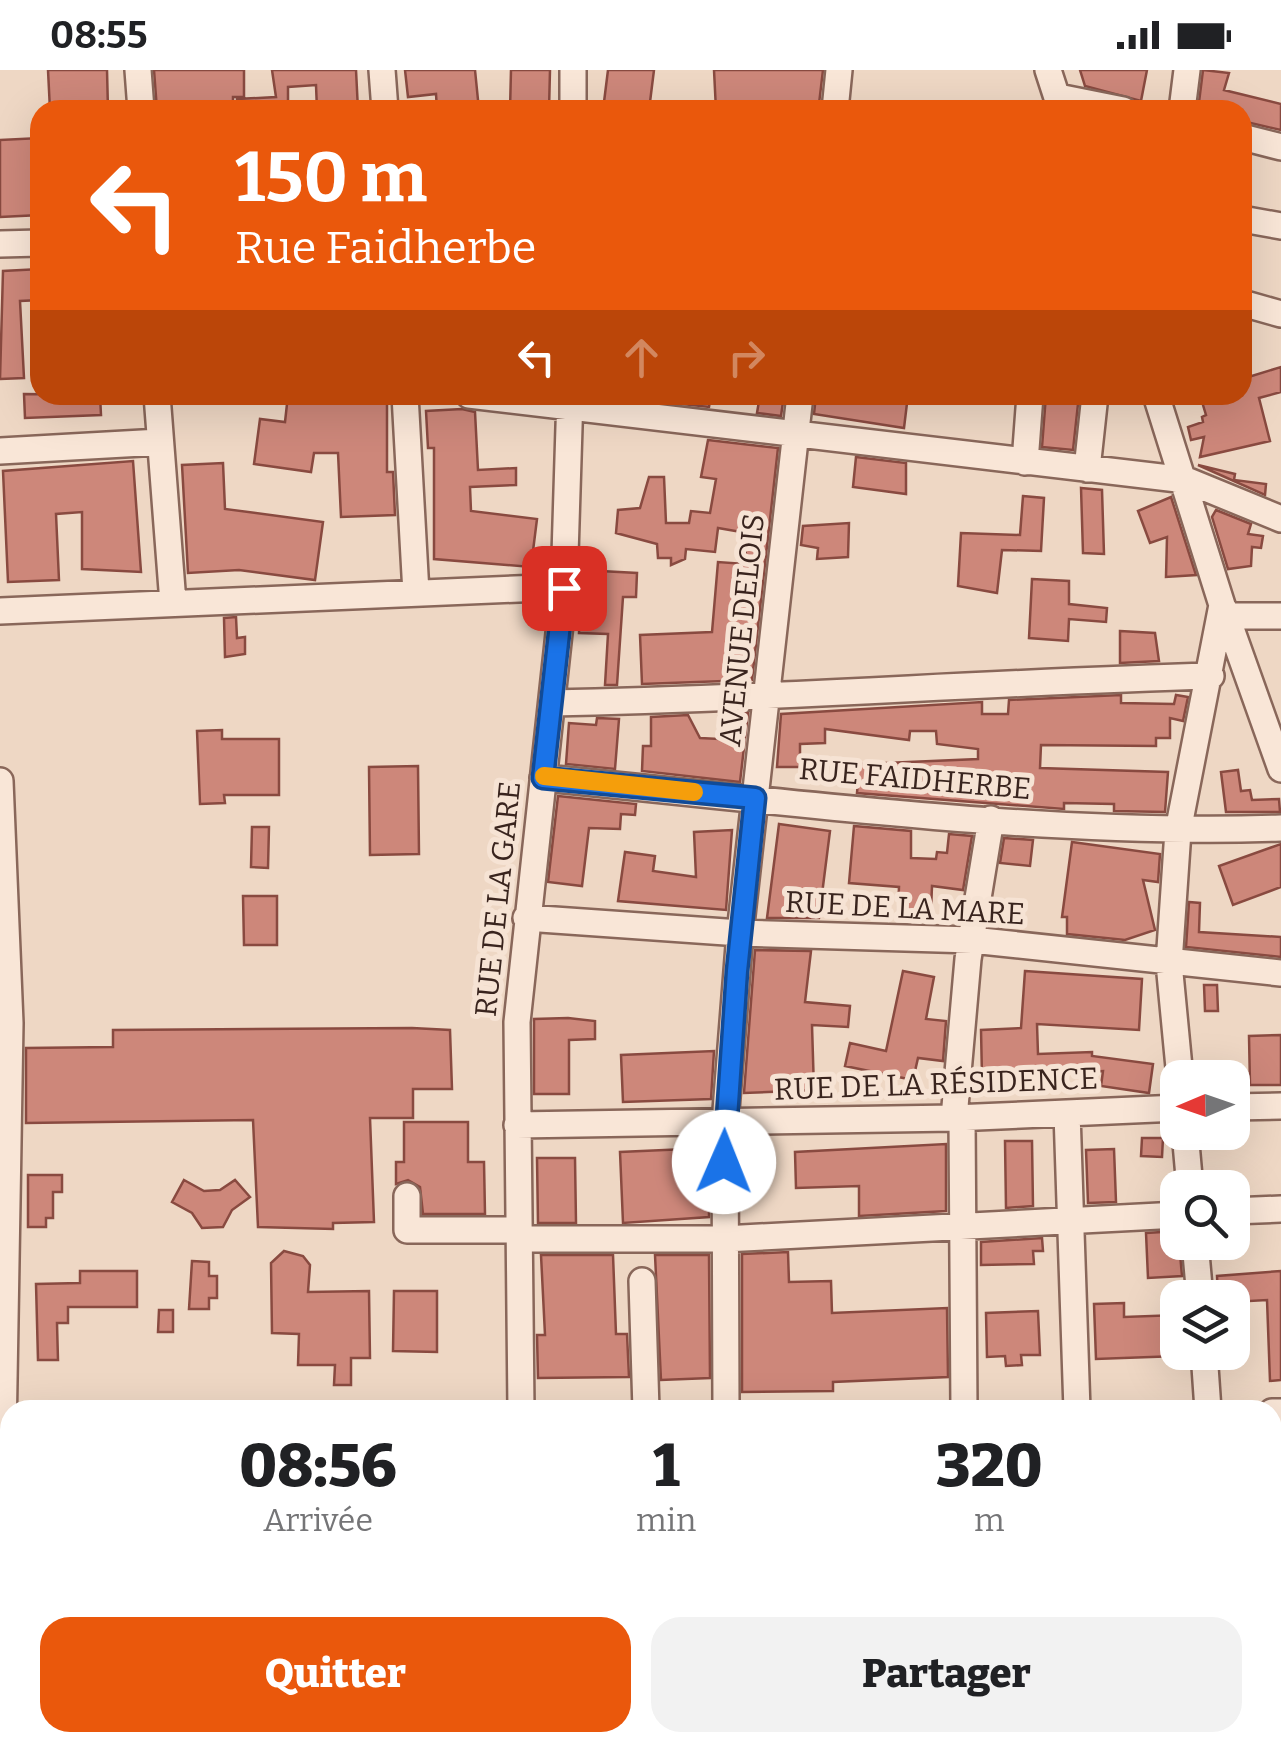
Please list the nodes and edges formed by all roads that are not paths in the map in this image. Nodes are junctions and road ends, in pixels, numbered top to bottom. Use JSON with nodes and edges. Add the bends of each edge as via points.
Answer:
{"nodes":[{"id":1,"x":138,"y":70,"type":"edge"},
{"id":2,"x":382,"y":70,"type":"edge"},
{"id":3,"x":573,"y":70,"type":"edge"},
{"id":4,"x":840,"y":70,"type":"edge"},
{"id":5,"x":1048,"y":70,"type":"edge"},
{"id":6,"x":1187,"y":70,"type":"edge"},
{"id":7,"x":140,"y":100,"type":"edge"},
{"id":8,"x":384,"y":100,"type":"edge"},
{"id":9,"x":573,"y":100,"type":"edge"},
{"id":10,"x":836,"y":100,"type":"edge"},
{"id":11,"x":1058,"y":100,"type":"edge"},
{"id":12,"x":1183,"y":100,"type":"edge"},
{"id":13,"x":1252,"y":139,"type":"edge"},
{"id":14,"x":1281,"y":146,"type":"edge"},
{"id":15,"x":1252,"y":221,"type":"edge"},
{"id":16,"x":1281,"y":226,"type":"edge"},
{"id":17,"x":30,"y":243,"type":"edge"},
{"id":18,"x":0,"y":244,"type":"edge"},
{"id":19,"x":1252,"y":306,"type":"edge"},
{"id":20,"x":1281,"y":314,"type":"edge"},
{"id":21,"x":158,"y":405,"type":"edge"},
{"id":22,"x":407,"y":405,"type":"edge"},
{"id":23,"x":570,"y":405,"type":"edge"},
{"id":24,"x":600,"y":405,"type":"edge"},
{"id":25,"x":799,"y":405,"type":"edge"},
{"id":26,"x":1029,"y":405,"type":"edge"},
{"id":27,"x":1094,"y":405,"type":"edge"},
{"id":28,"x":1160,"y":405,"type":"edge"},
{"id":29,"x":795,"y":437,"type":"junction"},
{"id":30,"x":160,"y":442,"type":"junction"},
{"id":31,"x":0,"y":451,"type":"edge"},
{"id":32,"x":1025,"y":462,"type":"junction"},
{"id":33,"x":1087,"y":469,"type":"junction"},
{"id":34,"x":1186,"y":480,"type":"junction"},
{"id":35,"x":1281,"y":518,"type":"edge"},
{"id":36,"x":564,"y":588,"type":"junction"},
{"id":37,"x":416,"y":593,"type":"junction"},
{"id":38,"x":172,"y":603,"type":"junction"},
{"id":39,"x":0,"y":611,"type":"edge"},
{"id":40,"x":1224,"y":611,"type":"junction"},
{"id":41,"x":1281,"y":616,"type":"edge"},
{"id":42,"x":1211,"y":676,"type":"junction"},
{"id":43,"x":768,"y":699,"type":"junction"},
{"id":44,"x":552,"y":704,"type":"junction"},
{"id":45,"x":1281,"y":770,"type":"edge"},
{"id":46,"x":543,"y":778,"type":"junction"},
{"id":47,"x":0,"y":781,"type":"edge"},
{"id":48,"x":755,"y":798,"type":"junction"},
{"id":49,"x":990,"y":819,"type":"junction"},
{"id":50,"x":1281,"y":828,"type":"edge"},
{"id":51,"x":1178,"y":831,"type":"junction"},
{"id":52,"x":526,"y":918,"type":"junction"},
{"id":53,"x":740,"y":933,"type":"junction"},
{"id":54,"x":972,"y":940,"type":"junction"},
{"id":55,"x":1169,"y":963,"type":"junction"},
{"id":56,"x":1281,"y":973,"type":"edge"},
{"id":57,"x":5,"y":1023,"type":"edge"},
{"id":58,"x":1178,"y":1060,"type":"edge"},
{"id":59,"x":1281,"y":1106,"type":"edge"},
{"id":60,"x":1250,"y":1107,"type":"edge"},
{"id":61,"x":1160,"y":1109,"type":"edge"},
{"id":62,"x":1067,"y":1113,"type":"junction"},
{"id":63,"x":958,"y":1118,"type":"junction"},
{"id":64,"x":724,"y":1123,"type":"junction"},
{"id":65,"x":516,"y":1125,"type":"junction"},
{"id":66,"x":407,"y":1196,"type":"dead end"},
{"id":67,"x":1281,"y":1209,"type":"edge"},
{"id":68,"x":1250,"y":1211,"type":"edge"},
{"id":69,"x":1160,"y":1216,"type":"edge"},
{"id":70,"x":1071,"y":1223,"type":"junction"},
{"id":71,"x":962,"y":1226,"type":"junction"},
{"id":72,"x":519,"y":1235,"type":"junction"},
{"id":73,"x":724,"y":1239,"type":"junction"},
{"id":74,"x":642,"y":1281,"type":"dead end"},
{"id":75,"x":1205,"y":1370,"type":"edge"},
{"id":76,"x":5,"y":1400,"type":"edge"},
{"id":77,"x":521,"y":1400,"type":"edge"},
{"id":78,"x":646,"y":1400,"type":"edge"},
{"id":79,"x":726,"y":1400,"type":"edge"},
{"id":80,"x":964,"y":1400,"type":"edge"},
{"id":81,"x":1077,"y":1400,"type":"edge"},
{"id":82,"x":1207,"y":1400,"type":"edge"}],
"edges":[{"from":1,"to":7,"type":"street"},
{"from":2,"to":8,"type":"street"},
{"from":3,"to":9,"type":"street"},
{"from":4,"to":10,"type":"street"},
{"from":5,"to":11,"type":"street"},
{"from":6,"to":12,"type":"street"},
{"from":13,"to":14,"type":"street"},
{"from":15,"to":16,"type":"street"},
{"from":17,"to":18,"type":"street"},
{"from":19,"to":20,"type":"street"},
{"from":21,"to":30,"type":"street"},
{"from":22,"to":37,"type":"street"},
{"from":23,"to":36,"type":"street","name":"RUE DE LA GARE"},
{"from":24,"to":29,"type":"street"},
{"from":25,"to":29,"type":"street","name":"AVENUE DELOIS"},
{"from":26,"to":32,"type":"street"},
{"from":27,"to":33,"type":"street"},
{"from":28,"to":34,"type":"street"},
{"from":29,"to":32,"type":"street"},
{"from":29,"to":43,"type":"street","name":"AVENUE DELOIS"},
{"from":30,"to":31,"type":"street"},
{"from":30,"to":38,"type":"street"},
{"from":32,"to":33,"type":"street"},
{"from":33,"to":34,"type":"street"},
{"from":34,"to":35,"type":"street"},
{"from":34,"to":40,"type":"street"},
{"from":36,"to":37,"type":"street"},
{"from":36,"to":44,"type":"street","name":"RUE DE LA GARE"},
{"from":37,"to":38,"type":"street"},
{"from":38,"to":39,"type":"street"},
{"from":40,"to":41,"type":"street"},
{"from":40,"to":42,"type":"street"},
{"from":40,"to":45,"type":"street"},
{"from":42,"to":43,"type":"street"},
{"from":42,"to":51,"type":"street"},
{"from":43,"to":44,"type":"street"},
{"from":43,"to":48,"type":"street","name":"AVENUE DELOIS"},
{"from":44,"to":46,"type":"street","name":"RUE DE LA GARE"},
{"from":46,"to":48,"type":"street","name":"RUE FAIDHERBE"},
{"from":46,"to":52,"type":"street","name":"RUE DE LA GARE"},
{"from":47,"to":57,"type":"street"},
{"from":48,"to":49,"type":"street","name":"RUE FAIDHERBE"},
{"from":48,"to":53,"type":"street","name":"AVENUE DELOIS"},
{"from":49,"to":51,"type":"street","name":"RUE FAIDHERBE"},
{"from":49,"to":54,"type":"street"},
{"from":50,"to":51,"type":"street","name":"RUE FAIDHERBE"},
{"from":51,"to":55,"type":"street"},
{"from":52,"to":53,"type":"street","name":"RUE DE LA MARE"},
{"from":52,"to":65,"type":"street","name":"RUE DE LA GARE"},
{"from":53,"to":54,"type":"street","name":"RUE DE LA MARE"},
{"from":53,"to":64,"type":"street","name":"AVENUE DELOIS"},
{"from":54,"to":55,"type":"street","name":"RUE DE LA MARE"},
{"from":54,"to":63,"type":"street"},
{"from":55,"to":56,"type":"street","name":"RUE DE LA MARE"},
{"from":55,"to":58,"type":"street"},
{"from":57,"to":76,"type":"street"},
{"from":59,"to":60,"type":"street"},
{"from":61,"to":62,"type":"street","name":"RUE DE LA RÉSIDENCE"},
{"from":62,"to":63,"type":"street","name":"RUE DE LA RÉSIDENCE"},
{"from":62,"to":70,"type":"street"},
{"from":63,"to":64,"type":"street","name":"RUE DE LA RÉSIDENCE"},
{"from":63,"to":71,"type":"street"},
{"from":64,"to":65,"type":"street","name":"RUE DE LA RÉSIDENCE"},
{"from":64,"to":73,"type":"street","name":"AVENUE DELOIS"},
{"from":65,"to":72,"type":"street","name":"RUE DE LA GARE"},
{"from":66,"to":72,"type":"street","via":[[407,1230]]},
{"from":67,"to":68,"type":"street"},
{"from":69,"to":70,"type":"street"},
{"from":70,"to":71,"type":"street"},
{"from":70,"to":81,"type":"street"},
{"from":71,"to":73,"type":"street"},
{"from":71,"to":80,"type":"street"},
{"from":72,"to":73,"type":"street"},
{"from":72,"to":77,"type":"street","name":"RUE DE LA GARE"},
{"from":73,"to":79,"type":"street","name":"AVENUE DELOIS"},
{"from":74,"to":78,"type":"street"},
{"from":75,"to":82,"type":"street"}]}
